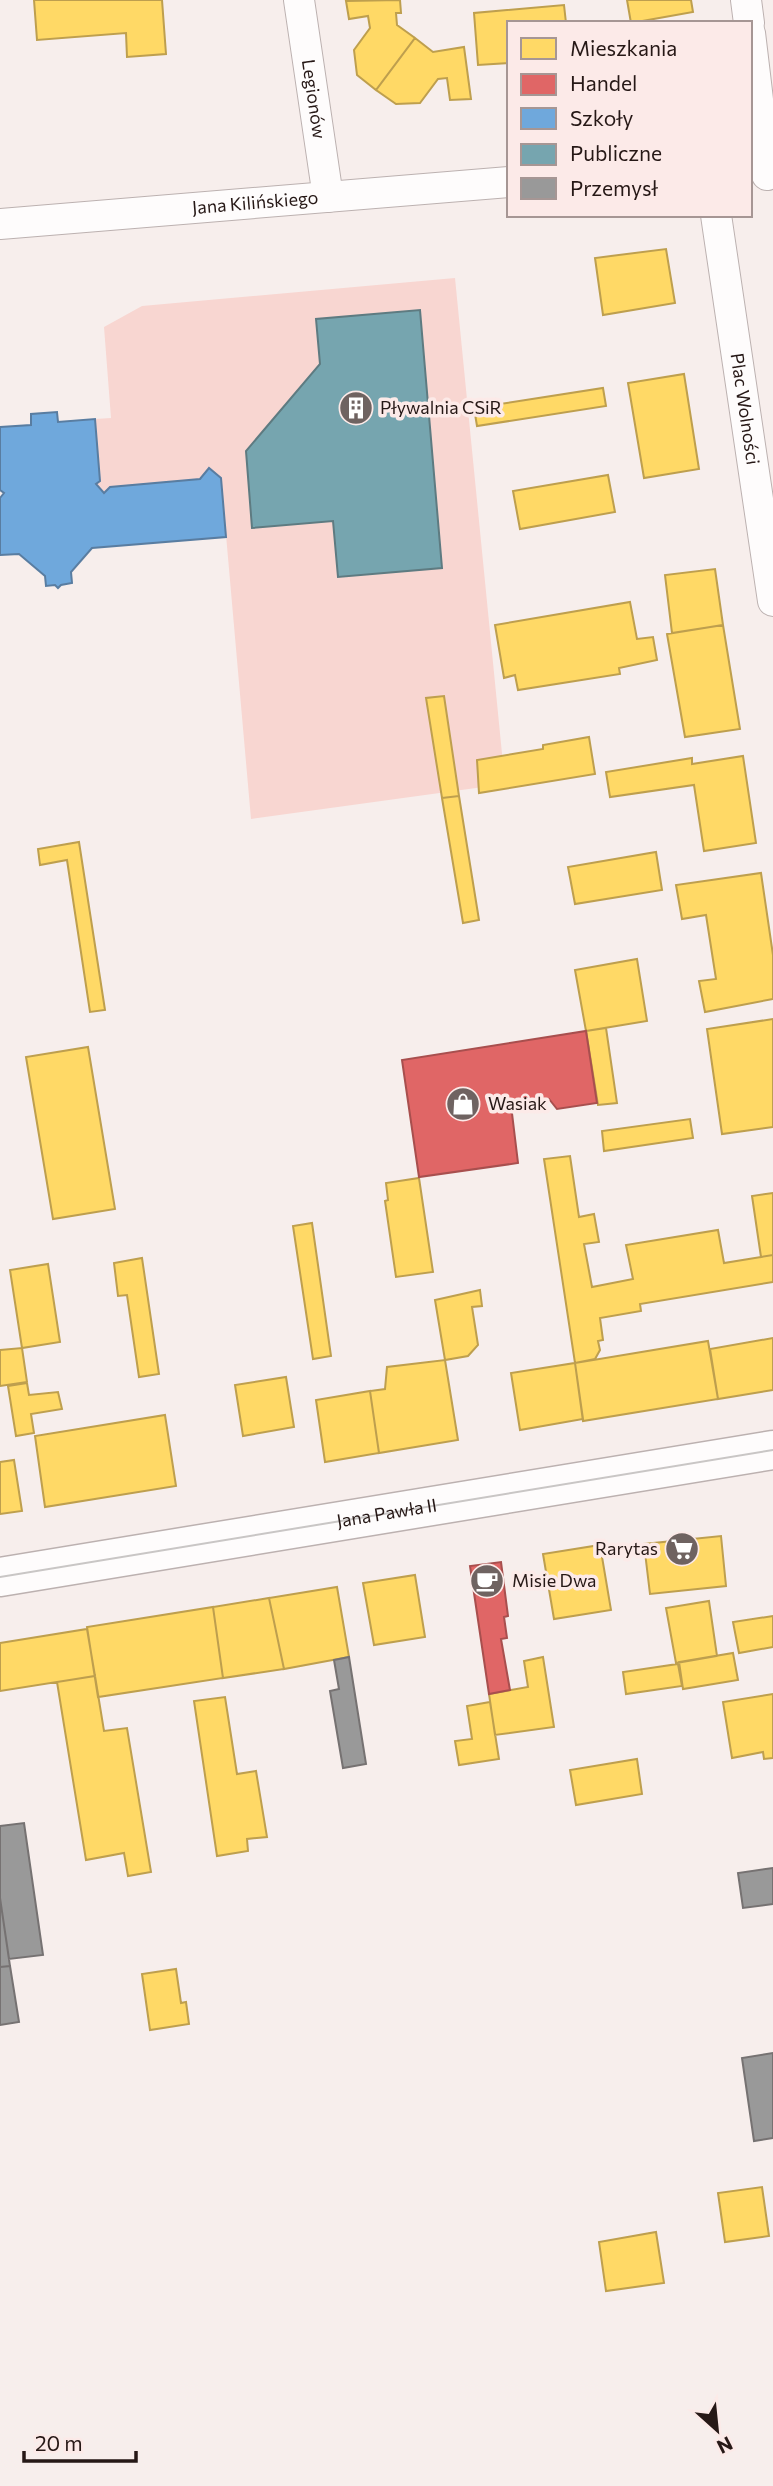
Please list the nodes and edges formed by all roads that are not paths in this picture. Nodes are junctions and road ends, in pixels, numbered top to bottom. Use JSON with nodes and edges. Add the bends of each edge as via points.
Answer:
{"nodes":[{"id":1,"x":299,"y":0,"type":"edge"},
{"id":2,"x":746,"y":0,"type":"edge"},
{"id":3,"x":749,"y":21,"type":"edge"},
{"id":4,"x":752,"y":55,"type":"edge"},
{"id":5,"x":763,"y":175,"type":"edge"},
{"id":6,"x":507,"y":182,"type":"edge"},
{"id":7,"x":328,"y":197,"type":"junction"},
{"id":8,"x":716,"y":217,"type":"edge"},
{"id":9,"x":0,"y":224,"type":"edge"},
{"id":10,"x":773,"y":601,"type":"edge"},
{"id":11,"x":773,"y":1450,"type":"edge"},
{"id":12,"x":0,"y":1577,"type":"edge"}],
"edges":[{"from":1,"to":7,"type":"street","name":"Legionów"},
{"from":2,"to":3,"type":"street"},
{"from":4,"to":5,"type":"street"},
{"from":6,"to":7,"type":"street","name":"Jana Kilińskiego"},
{"from":7,"to":9,"type":"street","name":"Jana Kilińskiego"},
{"from":8,"to":10,"type":"street","name":"Plac Wolności"},
{"from":11,"to":12,"type":"main road","name":"Jana Pawła II"}]}
